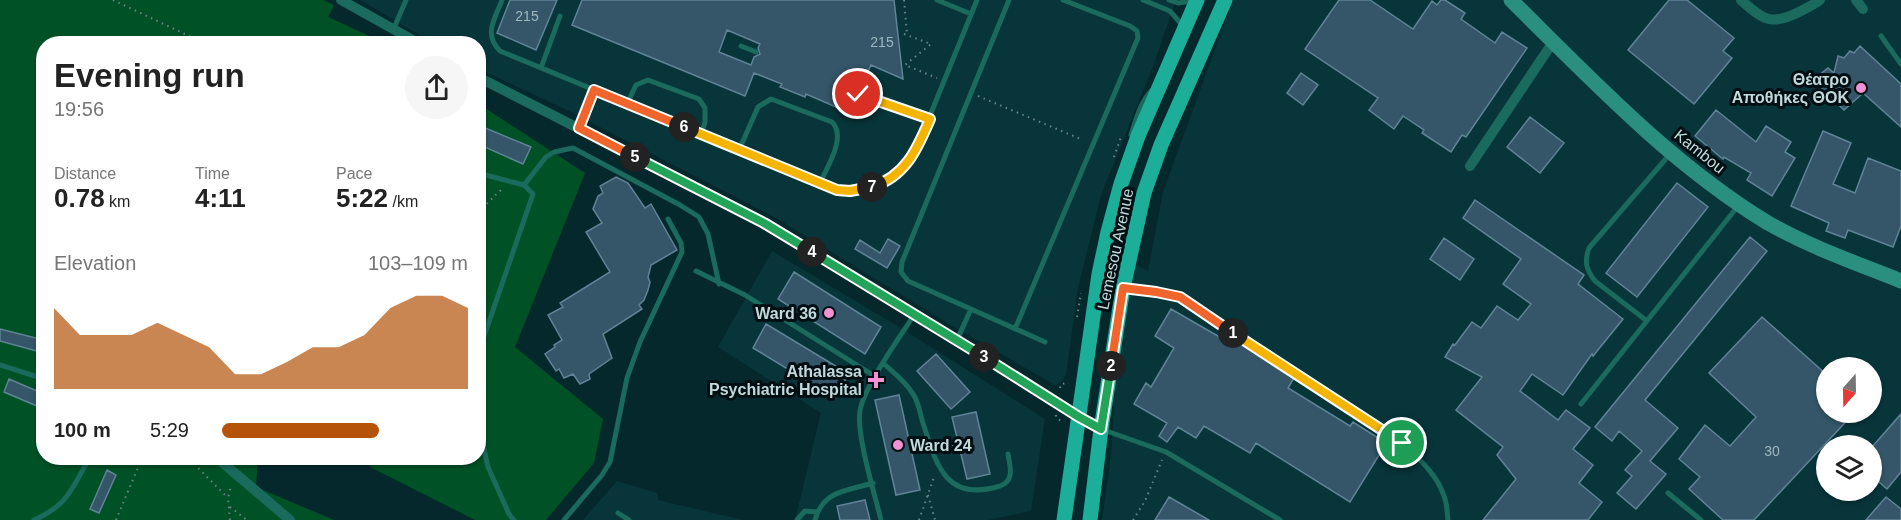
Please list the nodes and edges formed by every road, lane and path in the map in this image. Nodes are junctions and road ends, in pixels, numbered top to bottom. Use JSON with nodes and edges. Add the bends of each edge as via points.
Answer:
{"nodes":[{"id":1,"x":113,"y":0,"type":"edge"},
{"id":2,"x":341,"y":0,"type":"edge"},
{"id":3,"x":406,"y":0,"type":"edge"},
{"id":4,"x":502,"y":0,"type":"edge"},
{"id":5,"x":904,"y":0,"type":"edge"},
{"id":6,"x":938,"y":0,"type":"edge"},
{"id":7,"x":977,"y":0,"type":"edge"},
{"id":8,"x":1009,"y":0,"type":"edge"},
{"id":9,"x":1063,"y":0,"type":"edge"},
{"id":10,"x":1083,"y":0,"type":"edge"},
{"id":11,"x":1143,"y":0,"type":"edge"},
{"id":12,"x":1169,"y":0,"type":"edge"},
{"id":13,"x":1224,"y":0,"type":"edge"},
{"id":14,"x":1511,"y":0,"type":"edge"},
{"id":15,"x":1741,"y":0,"type":"edge"},
{"id":16,"x":1820,"y":0,"type":"edge"},
{"id":17,"x":1197,"y":1,"type":"edge"},
{"id":18,"x":1080,"y":7,"type":"junction"},
{"id":19,"x":971,"y":14,"type":"junction"},
{"id":20,"x":560,"y":16,"type":"dead end"},
{"id":21,"x":394,"y":28,"type":"junction"},
{"id":22,"x":1185,"y":30,"type":"junction"},
{"id":23,"x":907,"y":35,"type":"dead end"},
{"id":24,"x":190,"y":36,"type":"edge"},
{"id":25,"x":407,"y":36,"type":"edge"},
{"id":26,"x":1881,"y":36,"type":"dead end"},
{"id":27,"x":1553,"y":42,"type":"junction"},
{"id":28,"x":741,"y":46,"type":"dead end"},
{"id":29,"x":756,"y":52,"type":"dead end"},
{"id":30,"x":1901,"y":64,"type":"edge"},
{"id":31,"x":541,"y":68,"type":"junction"},
{"id":32,"x":486,"y":81,"type":"edge"},
{"id":33,"x":594,"y":90,"type":"junction"},
{"id":34,"x":858,"y":94,"type":"dead end"},
{"id":35,"x":627,"y":104,"type":"junction"},
{"id":36,"x":930,"y":119,"type":"junction"},
{"id":37,"x":579,"y":128,"type":"junction"},
{"id":38,"x":701,"y":135,"type":"junction"},
{"id":39,"x":740,"y":150,"type":"junction"},
{"id":40,"x":1672,"y":152,"type":"junction"},
{"id":41,"x":1470,"y":166,"type":"dead end"},
{"id":42,"x":486,"y":175,"type":"edge"},
{"id":43,"x":509,"y":182,"type":"junction"},
{"id":44,"x":820,"y":183,"type":"junction"},
{"id":45,"x":524,"y":185,"type":"junction"},
{"id":46,"x":486,"y":204,"type":"edge"},
{"id":47,"x":1739,"y":205,"type":"junction"},
{"id":48,"x":668,"y":219,"type":"dead end"},
{"id":49,"x":696,"y":271,"type":"dead end"},
{"id":50,"x":1901,"y":281,"type":"edge"},
{"id":51,"x":719,"y":284,"type":"junction"},
{"id":52,"x":1123,"y":288,"type":"junction"},
{"id":53,"x":971,"y":309,"type":"junction"},
{"id":54,"x":914,"y":315,"type":"junction"},
{"id":55,"x":1647,"y":321,"type":"junction"},
{"id":56,"x":1015,"y":329,"type":"junction"},
{"id":57,"x":486,"y":331,"type":"edge"},
{"id":58,"x":957,"y":340,"type":"junction"},
{"id":59,"x":1045,"y":342,"type":"dead end"},
{"id":60,"x":884,"y":364,"type":"junction"},
{"id":61,"x":0,"y":365,"type":"edge"},
{"id":62,"x":36,"y":376,"type":"edge"},
{"id":63,"x":876,"y":377,"type":"junction"},
{"id":64,"x":1581,"y":404,"type":"dead end"},
{"id":65,"x":1079,"y":417,"type":"junction"},
{"id":66,"x":1101,"y":429,"type":"junction"},
{"id":67,"x":958,"y":443,"type":"dead end"},
{"id":68,"x":1166,"y":452,"type":"junction"},
{"id":69,"x":1008,"y":454,"type":"dead end"},
{"id":70,"x":934,"y":457,"type":"junction"},
{"id":71,"x":486,"y":458,"type":"edge"},
{"id":72,"x":86,"y":465,"type":"edge"},
{"id":73,"x":139,"y":465,"type":"edge"},
{"id":74,"x":196,"y":465,"type":"edge"},
{"id":75,"x":226,"y":465,"type":"edge"},
{"id":76,"x":938,"y":466,"type":"junction"},
{"id":77,"x":238,"y":474,"type":"junction"},
{"id":78,"x":873,"y":483,"type":"junction"},
{"id":79,"x":1668,"y":493,"type":"dead end"},
{"id":80,"x":928,"y":495,"type":"junction"},
{"id":81,"x":228,"y":498,"type":"junction"},
{"id":82,"x":229,"y":506,"type":"junction"},
{"id":83,"x":818,"y":512,"type":"junction"},
{"id":84,"x":618,"y":513,"type":"dead end"},
{"id":85,"x":34,"y":520,"type":"edge"},
{"id":86,"x":116,"y":520,"type":"edge"},
{"id":87,"x":230,"y":520,"type":"edge"},
{"id":88,"x":247,"y":520,"type":"edge"},
{"id":89,"x":290,"y":520,"type":"edge"},
{"id":90,"x":514,"y":520,"type":"edge"},
{"id":91,"x":564,"y":520,"type":"edge"},
{"id":92,"x":629,"y":520,"type":"edge"},
{"id":93,"x":797,"y":520,"type":"edge"},
{"id":94,"x":815,"y":520,"type":"edge"},
{"id":95,"x":881,"y":520,"type":"edge"},
{"id":96,"x":919,"y":520,"type":"edge"},
{"id":97,"x":935,"y":520,"type":"edge"},
{"id":98,"x":1064,"y":520,"type":"edge"},
{"id":99,"x":1090,"y":520,"type":"edge"},
{"id":100,"x":1133,"y":520,"type":"edge"},
{"id":101,"x":1280,"y":520,"type":"edge"},
{"id":102,"x":1448,"y":520,"type":"edge"},
{"id":103,"x":1701,"y":520,"type":"edge"}],
"edges":[{"from":1,"to":24,"type":"path"},
{"from":2,"to":21,"type":"street"},
{"from":3,"to":21,"type":"lane"},
{"from":4,"to":31,"type":"lane","via":[[491,29],[492,44]]},
{"from":5,"to":23,"type":"path"},
{"from":6,"to":19,"type":"lane"},
{"from":7,"to":19,"type":"lane"},
{"from":8,"to":53,"type":"lane","via":[[901,267],[908,281]]},
{"from":9,"to":18,"type":"lane"},
{"from":10,"to":18,"type":"lane"},
{"from":11,"to":22,"type":"lane","via":[[1170,10]]},
{"from":12,"to":17,"type":"lane"},
{"from":13,"to":52,"type":"main road","name":"Lemesou Avenue","via":[[1144,193]]},
{"from":14,"to":27,"type":"street","name":"Kambou"},
{"from":15,"to":16,"type":"street","via":[[1770,21],[1784,19]]},
{"from":17,"to":22,"type":"main road","name":"Lemesou Avenue"},
{"from":18,"to":56,"type":"lane","via":[[1130,26],[1137,31],[1138,38]]},
{"from":19,"to":36,"type":"lane"},
{"from":20,"to":31,"type":"lane"},
{"from":21,"to":25,"type":"street"},
{"from":22,"to":65,"type":"main road","name":"Lemesou Avenue","via":[[1120,184],[1099,274]]},
{"from":26,"to":30,"type":"lane"},
{"from":27,"to":40,"type":"street","name":"Kambou"},
{"from":27,"to":41,"type":"street"},
{"from":28,"to":29,"type":"lane"},
{"from":31,"to":33,"type":"lane"},
{"from":32,"to":37,"type":"street"},
{"from":33,"to":35,"type":"lane"},
{"from":33,"to":37,"type":"lane"},
{"from":34,"to":36,"type":"lane"},
{"from":35,"to":38,"type":"lane"},
{"from":35,"to":38,"type":"lane","via":[[636,85],[648,80],[690,95],[705,108]]},
{"from":36,"to":44,"type":"lane","via":[[908,164],[896,176],[874,187],[850,191]]},
{"from":37,"to":54,"type":"street","via":[[764,223]]},
{"from":38,"to":39,"type":"lane"},
{"from":39,"to":44,"type":"lane"},
{"from":39,"to":44,"type":"lane","via":[[755,112],[771,99],[832,122],[838,137]]},
{"from":40,"to":47,"type":"street","name":"Kambou"},
{"from":40,"to":55,"type":"lane","via":[[1589,248],[1585,261],[1595,281]]},
{"from":42,"to":43,"type":"lane"},
{"from":43,"to":45,"type":"lane"},
{"from":43,"to":46,"type":"path"},
{"from":45,"to":51,"type":"lane","via":[[546,158],[573,148],[699,217],[708,234]]},
{"from":45,"to":57,"type":"lane","via":[[533,194]]},
{"from":47,"to":50,"type":"street","name":"Kambou","via":[[1800,240]]},
{"from":47,"to":55,"type":"lane"},
{"from":48,"to":91,"type":"lane","via":[[682,252],[627,378],[610,462]]},
{"from":49,"to":51,"type":"lane"},
{"from":51,"to":63,"type":"lane","via":[[745,295]]},
{"from":52,"to":66,"type":"main road","name":"Lemesou Avenue"},
{"from":52,"to":102,"type":"lane","via":[[1180,297],[1402,443],[1437,480],[1445,496]]},
{"from":53,"to":56,"type":"lane"},
{"from":53,"to":58,"type":"lane"},
{"from":54,"to":58,"type":"street"},
{"from":54,"to":60,"type":"lane"},
{"from":55,"to":64,"type":"lane"},
{"from":56,"to":59,"type":"lane"},
{"from":58,"to":65,"type":"street"},
{"from":60,"to":63,"type":"lane"},
{"from":60,"to":70,"type":"lane","via":[[913,393]]},
{"from":61,"to":62,"type":"lane"},
{"from":63,"to":78,"type":"lane","via":[[862,401],[859,421]]},
{"from":65,"to":66,"type":"lane"},
{"from":65,"to":98,"type":"main road","name":"Lemesou Avenue"},
{"from":66,"to":68,"type":"lane"},
{"from":66,"to":99,"type":"main road","name":"Lemesou Avenue"},
{"from":67,"to":70,"type":"path"},
{"from":68,"to":100,"type":"path"},
{"from":68,"to":101,"type":"lane"},
{"from":69,"to":76,"type":"lane","via":[[1008,481],[975,491],[956,485]]},
{"from":70,"to":76,"type":"lane"},
{"from":71,"to":90,"type":"lane"},
{"from":72,"to":85,"type":"lane","via":[[59,507]]},
{"from":73,"to":86,"type":"path"},
{"from":74,"to":81,"type":"path"},
{"from":75,"to":77,"type":"street"},
{"from":76,"to":80,"type":"path"},
{"from":77,"to":81,"type":"path"},
{"from":77,"to":89,"type":"street"},
{"from":78,"to":83,"type":"lane","via":[[830,496]]},
{"from":78,"to":95,"type":"lane"},
{"from":79,"to":103,"type":"lane"},
{"from":80,"to":96,"type":"path"},
{"from":80,"to":97,"type":"path"},
{"from":81,"to":82,"type":"path"},
{"from":82,"to":87,"type":"path"},
{"from":82,"to":88,"type":"path"},
{"from":83,"to":93,"type":"lane","via":[[805,512]]},
{"from":83,"to":94,"type":"lane"},
{"from":84,"to":92,"type":"lane"}]}
